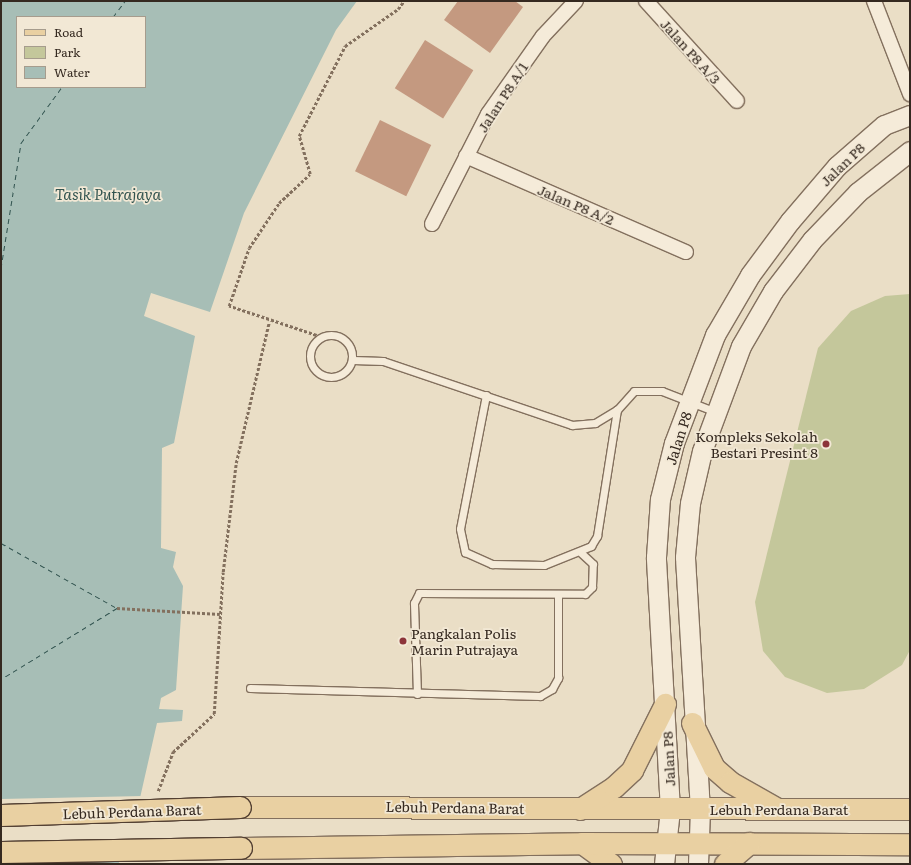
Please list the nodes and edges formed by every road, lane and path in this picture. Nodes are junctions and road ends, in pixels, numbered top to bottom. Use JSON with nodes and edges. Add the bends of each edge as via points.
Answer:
{"nodes":[{"id":1,"x":404,"y":1,"type":"edge"},
{"id":2,"x":576,"y":1,"type":"edge"},
{"id":3,"x":646,"y":1,"type":"edge"},
{"id":4,"x":874,"y":1,"type":"edge"},
{"id":5,"x":910,"y":94,"type":"edge"},
{"id":6,"x":737,"y":101,"type":"dead end"},
{"id":7,"x":910,"y":115,"type":"edge"},
{"id":8,"x":910,"y":151,"type":"edge"},
{"id":9,"x":466,"y":156,"type":"junction"},
{"id":10,"x":432,"y":224,"type":"dead end"},
{"id":11,"x":686,"y":252,"type":"dead end"},
{"id":12,"x":269,"y":322,"type":"junction"},
{"id":13,"x":321,"y":337,"type":"junction"},
{"id":14,"x":353,"y":360,"type":"junction"},
{"id":15,"x":486,"y":395,"type":"junction"},
{"id":16,"x":690,"y":402,"type":"junction"},
{"id":17,"x":617,"y":410,"type":"junction"},
{"id":18,"x":717,"y":412,"type":"junction"},
{"id":19,"x":581,"y":553,"type":"junction"},
{"id":20,"x":558,"y":594,"type":"junction"},
{"id":21,"x":117,"y":608,"type":"dead end"},
{"id":22,"x":220,"y":614,"type":"junction"},
{"id":23,"x":250,"y":688,"type":"dead end"},
{"id":24,"x":417,"y":694,"type":"junction"},
{"id":25,"x":665,"y":704,"type":"junction"},
{"id":26,"x":692,"y":723,"type":"junction"},
{"id":27,"x":157,"y":798,"type":"dead end"},
{"id":28,"x":776,"y":808,"type":"junction"},
{"id":29,"x":580,"y":809,"type":"junction"},
{"id":30,"x":910,"y":809,"type":"edge"},
{"id":31,"x":670,"y":810,"type":"junction"},
{"id":32,"x":700,"y":810,"type":"junction"},
{"id":33,"x":1,"y":815,"type":"edge"},
{"id":34,"x":582,"y":843,"type":"junction"},
{"id":35,"x":749,"y":843,"type":"junction"},
{"id":36,"x":910,"y":844,"type":"edge"},
{"id":37,"x":1,"y":852,"type":"edge"},
{"id":38,"x":665,"y":854,"type":"edge"},
{"id":39,"x":699,"y":854,"type":"edge"},
{"id":40,"x":611,"y":864,"type":"edge"},
{"id":41,"x":724,"y":864,"type":"edge"}],
"edges":[{"from":1,"to":12,"type":"path","via":[[398,9],[346,46],[299,136],[310,174],[279,203],[249,248],[229,306]]},
{"from":2,"to":9,"type":"street","name":"Jalan P8 A/1","via":[[524,62],[488,114]]},
{"from":3,"to":6,"type":"street","name":"Jalan P8 A/3"},
{"from":4,"to":5,"type":"street"},
{"from":7,"to":16,"type":"street","name":"Jalan P8","via":[[884,126],[837,166],[790,221],[750,275],[715,335]]},
{"from":8,"to":18,"type":"street","name":"Jalan P8","via":[[858,192],[812,240],[773,291],[741,346]]},
{"from":9,"to":10,"type":"street","name":"Jalan P8 A/1"},
{"from":9,"to":11,"type":"street","name":"Jalan P8 A/2"},
{"from":12,"to":13,"type":"path"},
{"from":12,"to":22,"type":"path","via":[[236,463]]},
{"from":13,"to":14,"type":"lane","via":[[337,335],[344,339],[350,344]]},
{"from":13,"to":14,"type":"lane","via":[[315,342],[310,357],[311,365],[322,376],[345,373]]},
{"from":14,"to":15,"type":"lane","via":[[383,361]]},
{"from":15,"to":17,"type":"lane","via":[[572,424],[595,423]]},
{"from":15,"to":19,"type":"lane","via":[[460,529],[465,552],[492,564],[544,565]]},
{"from":16,"to":17,"type":"lane","via":[[648,389],[634,391]]},
{"from":16,"to":18,"type":"lane"},
{"from":16,"to":25,"type":"street","name":"Jalan P8","via":[[674,443],[660,499],[656,557]]},
{"from":17,"to":19,"type":"lane","via":[[597,536]]},
{"from":18,"to":26,"type":"street","name":"Jalan P8","via":[[690,503],[685,557]]},
{"from":19,"to":20,"type":"lane","via":[[593,564],[592,587],[585,594]]},
{"from":20,"to":24,"type":"lane","via":[[558,678],[552,689],[540,696]]},
{"from":20,"to":24,"type":"lane","via":[[419,593],[414,603]]},
{"from":21,"to":22,"type":"path"},
{"from":22,"to":27,"type":"path","via":[[214,714],[173,752],[158,784]]},
{"from":23,"to":24,"type":"lane"},
{"from":25,"to":29,"type":"main road","via":[[632,770],[614,787]]},
{"from":25,"to":31,"type":"street","name":"Jalan P8"},
{"from":26,"to":28,"type":"main road","via":[[714,768],[730,782]]},
{"from":26,"to":32,"type":"street","name":"Jalan P8"},
{"from":28,"to":30,"type":"main road","name":"Lebuh Perdana Barat"},
{"from":28,"to":32,"type":"main road","name":"Lebuh Perdana Barat"},
{"from":29,"to":31,"type":"main road","name":"Lebuh Perdana Barat"},
{"from":29,"to":33,"type":"main road","name":"Lebuh Perdana Barat","bridge":true,"via":[[240,807]]},
{"from":31,"to":32,"type":"main road","name":"Lebuh Perdana Barat"},
{"from":31,"to":38,"type":"street","name":"Jalan P8"},
{"from":32,"to":39,"type":"street","name":"Jalan P8"},
{"from":34,"to":37,"type":"main road","bridge":true},
{"from":34,"to":38,"type":"main road"},
{"from":34,"to":40,"type":"main road"},
{"from":35,"to":36,"type":"main road"},
{"from":35,"to":39,"type":"main road"},
{"from":35,"to":41,"type":"main road"},
{"from":38,"to":39,"type":"main road"}]}
